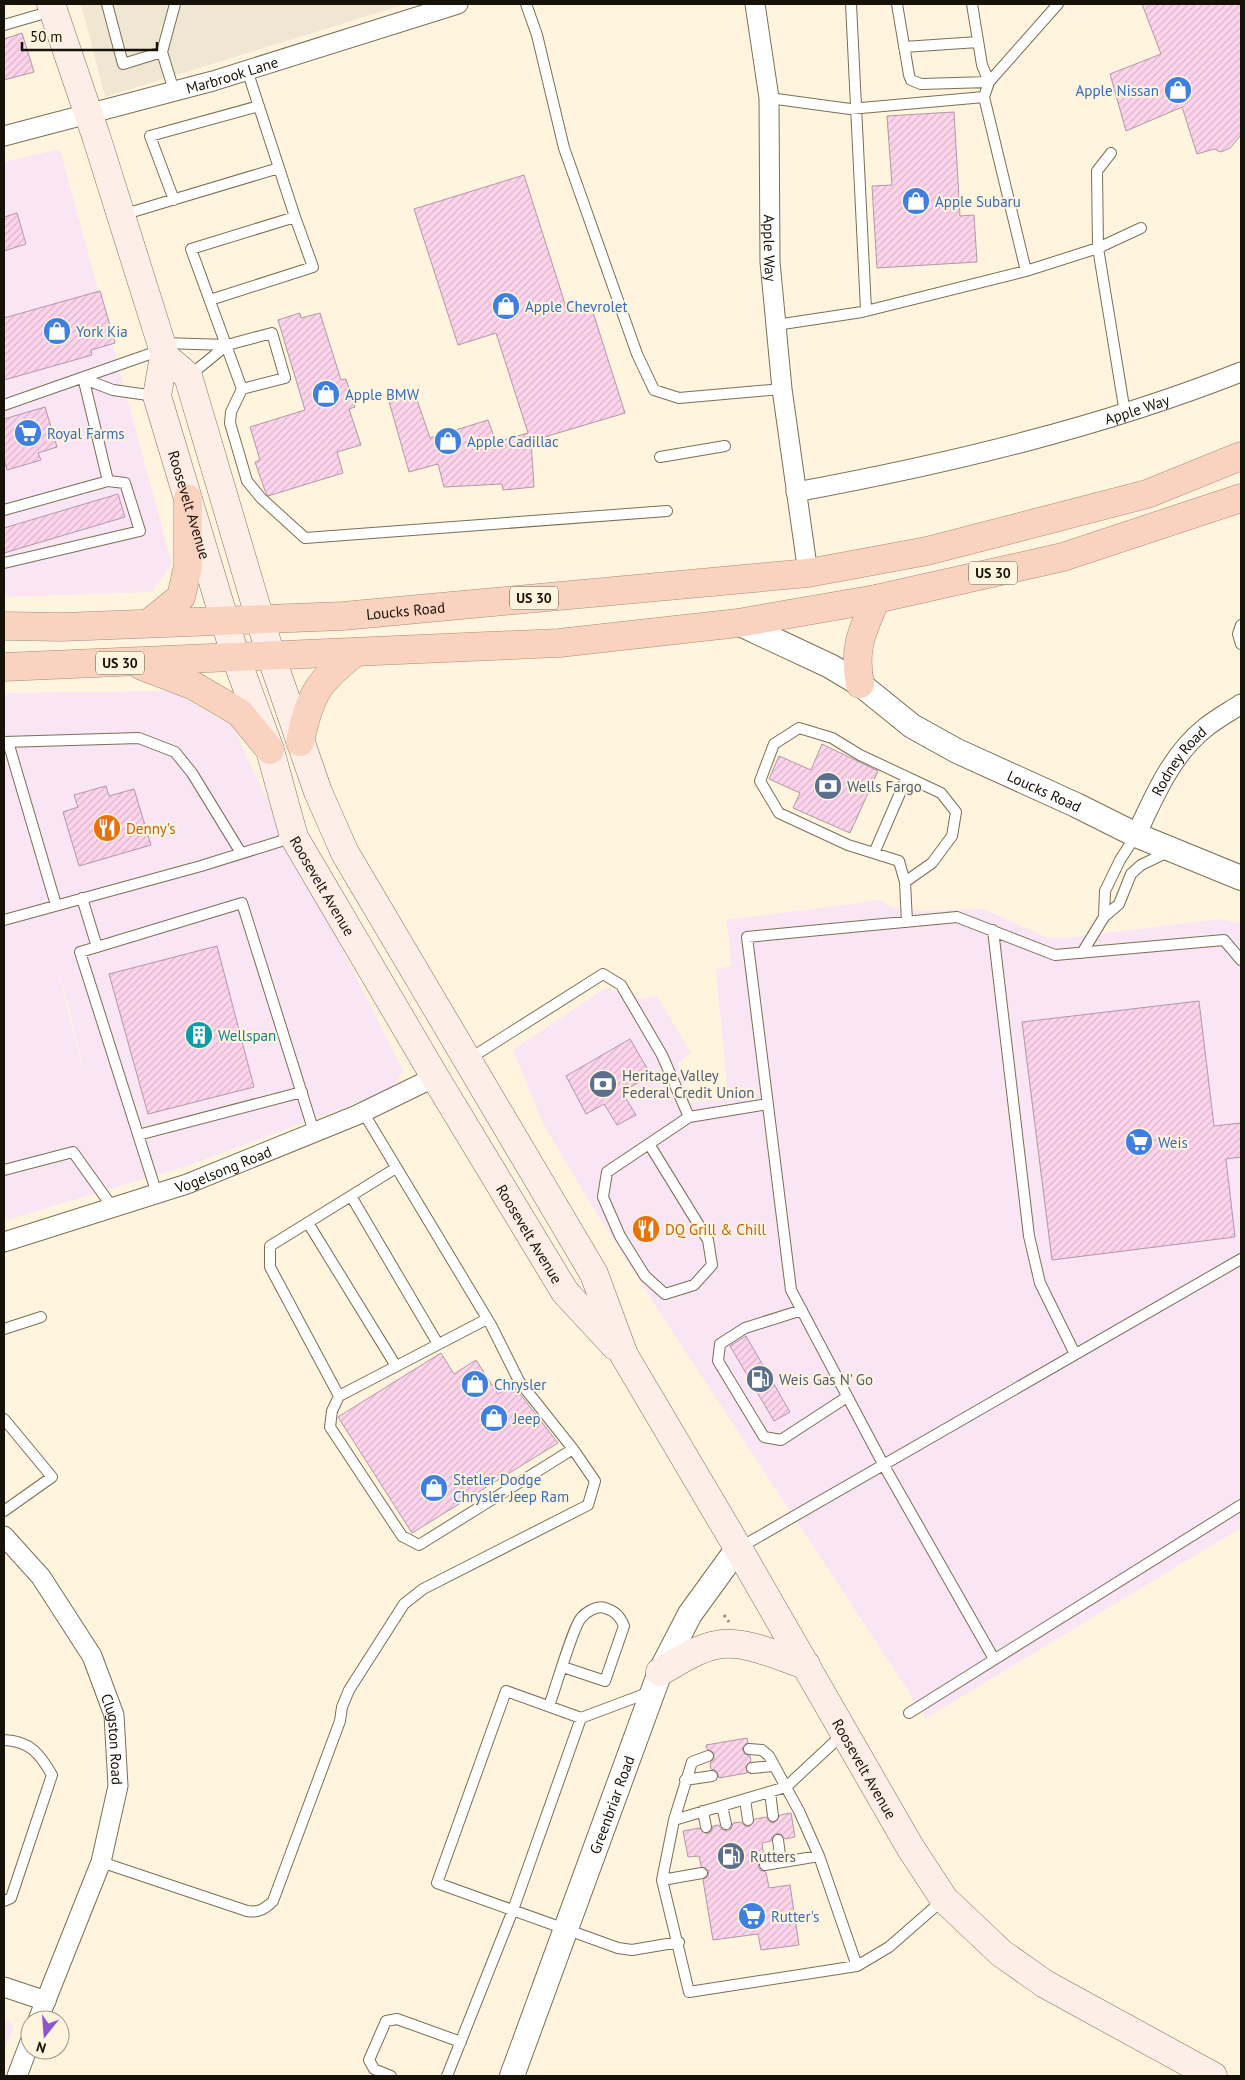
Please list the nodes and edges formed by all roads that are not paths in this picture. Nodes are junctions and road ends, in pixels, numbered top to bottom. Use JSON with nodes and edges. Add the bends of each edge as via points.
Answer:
{"nodes":[{"id":1,"x":107,"y":4,"type":"edge"},
{"id":2,"x":175,"y":4,"type":"edge"},
{"id":3,"x":458,"y":4,"type":"edge"},
{"id":4,"x":526,"y":4,"type":"edge"},
{"id":5,"x":755,"y":4,"type":"edge"},
{"id":6,"x":851,"y":4,"type":"edge"},
{"id":7,"x":897,"y":4,"type":"edge"},
{"id":8,"x":972,"y":4,"type":"edge"},
{"id":9,"x":1058,"y":4,"type":"edge"},
{"id":10,"x":52,"y":7,"type":"edge"},
{"id":11,"x":4,"y":25,"type":"edge"},
{"id":12,"x":978,"y":42,"type":"junction"},
{"id":13,"x":904,"y":47,"type":"junction"},
{"id":14,"x":162,"y":52,"type":"junction"},
{"id":15,"x":247,"y":70,"type":"junction"},
{"id":16,"x":989,"y":82,"type":"junction"},
{"id":17,"x":174,"y":91,"type":"junction"},
{"id":18,"x":984,"y":97,"type":"junction"},
{"id":19,"x":769,"y":98,"type":"junction"},
{"id":20,"x":258,"y":106,"type":"junction"},
{"id":21,"x":856,"y":109,"type":"junction"},
{"id":22,"x":88,"y":115,"type":"junction"},
{"id":23,"x":4,"y":136,"type":"edge"},
{"id":24,"x":1110,"y":153,"type":"dead end"},
{"id":25,"x":279,"y":168,"type":"junction"},
{"id":26,"x":174,"y":200,"type":"junction"},
{"id":27,"x":122,"y":215,"type":"junction"},
{"id":28,"x":295,"y":216,"type":"junction"},
{"id":29,"x":1141,"y":228,"type":"dead end"},
{"id":30,"x":1098,"y":248,"type":"junction"},
{"id":31,"x":1026,"y":271,"type":"junction"},
{"id":32,"x":210,"y":300,"type":"junction"},
{"id":33,"x":866,"y":310,"type":"junction"},
{"id":34,"x":776,"y":325,"type":"junction"},
{"id":35,"x":227,"y":345,"type":"junction"},
{"id":36,"x":163,"y":349,"type":"junction"},
{"id":37,"x":1241,"y":372,"type":"edge"},
{"id":38,"x":188,"y":376,"type":"junction"},
{"id":39,"x":84,"y":378,"type":"junction"},
{"id":40,"x":242,"y":389,"type":"junction"},
{"id":41,"x":782,"y":389,"type":"junction"},
{"id":42,"x":157,"y":396,"type":"junction"},
{"id":43,"x":4,"y":405,"type":"edge"},
{"id":44,"x":1125,"y":413,"type":"junction"},
{"id":45,"x":726,"y":446,"type":"dead end"},
{"id":46,"x":1241,"y":456,"type":"edge"},
{"id":47,"x":660,"y":457,"type":"dead end"},
{"id":48,"x":108,"y":480,"type":"junction"},
{"id":49,"x":796,"y":492,"type":"junction"},
{"id":50,"x":1241,"y":498,"type":"edge"},
{"id":51,"x":188,"y":499,"type":"junction"},
{"id":52,"x":4,"y":510,"type":"edge"},
{"id":53,"x":667,"y":510,"type":"dead end"},
{"id":54,"x":4,"y":563,"type":"edge"},
{"id":55,"x":808,"y":572,"type":"junction"},
{"id":56,"x":876,"y":599,"type":"junction"},
{"id":57,"x":260,"y":620,"type":"junction"},
{"id":58,"x":226,"y":622,"type":"junction"},
{"id":59,"x":150,"y":623,"type":"junction"},
{"id":60,"x":738,"y":623,"type":"junction"},
{"id":61,"x":1241,"y":625,"type":"edge"},
{"id":62,"x":4,"y":626,"type":"edge"},
{"id":63,"x":1241,"y":644,"type":"edge"},
{"id":64,"x":356,"y":652,"type":"junction"},
{"id":65,"x":271,"y":656,"type":"junction"},
{"id":66,"x":236,"y":658,"type":"junction"},
{"id":67,"x":131,"y":662,"type":"junction"},
{"id":68,"x":4,"y":668,"type":"edge"},
{"id":69,"x":860,"y":684,"type":"junction"},
{"id":70,"x":1241,"y":704,"type":"edge"},
{"id":71,"x":6,"y":742,"type":"edge"},
{"id":72,"x":300,"y":742,"type":"junction"},
{"id":73,"x":270,"y":750,"type":"junction"},
{"id":74,"x":907,"y":777,"type":"junction"},
{"id":75,"x":1136,"y":835,"type":"junction"},
{"id":76,"x":294,"y":836,"type":"junction"},
{"id":77,"x":1173,"y":850,"type":"junction"},
{"id":78,"x":241,"y":853,"type":"junction"},
{"id":79,"x":874,"y":853,"type":"junction"},
{"id":80,"x":1241,"y":878,"type":"edge"},
{"id":81,"x":905,"y":882,"type":"junction"},
{"id":82,"x":82,"y":898,"type":"junction"},
{"id":83,"x":56,"y":905,"type":"junction"},
{"id":84,"x":1104,"y":917,"type":"junction"},
{"id":85,"x":4,"y":920,"type":"edge"},
{"id":86,"x":907,"y":922,"type":"junction"},
{"id":87,"x":993,"y":930,"type":"junction"},
{"id":88,"x":97,"y":947,"type":"junction"},
{"id":89,"x":1082,"y":953,"type":"junction"},
{"id":90,"x":1241,"y":960,"type":"edge"},
{"id":91,"x":467,"y":1060,"type":"junction"},
{"id":92,"x":435,"y":1078,"type":"junction"},
{"id":93,"x":302,"y":1092,"type":"junction"},
{"id":94,"x":768,"y":1104,"type":"junction"},
{"id":95,"x":363,"y":1112,"type":"junction"},
{"id":96,"x":689,"y":1117,"type":"junction"},
{"id":97,"x":314,"y":1132,"type":"junction"},
{"id":98,"x":138,"y":1135,"type":"junction"},
{"id":99,"x":648,"y":1144,"type":"junction"},
{"id":100,"x":396,"y":1168,"type":"junction"},
{"id":101,"x":4,"y":1170,"type":"edge"},
{"id":102,"x":157,"y":1194,"type":"junction"},
{"id":103,"x":351,"y":1196,"type":"junction"},
{"id":104,"x":113,"y":1208,"type":"junction"},
{"id":105,"x":308,"y":1223,"type":"junction"},
{"id":106,"x":4,"y":1242,"type":"edge"},
{"id":107,"x":576,"y":1244,"type":"junction"},
{"id":108,"x":1241,"y":1259,"type":"edge"},
{"id":109,"x":802,"y":1310,"type":"junction"},
{"id":110,"x":41,"y":1317,"type":"dead end"},
{"id":111,"x":487,"y":1319,"type":"junction"},
{"id":112,"x":4,"y":1329,"type":"edge"},
{"id":113,"x":438,"y":1344,"type":"junction"},
{"id":114,"x":1075,"y":1354,"type":"junction"},
{"id":115,"x":624,"y":1355,"type":"junction"},
{"id":116,"x":396,"y":1366,"type":"junction"},
{"id":117,"x":339,"y":1396,"type":"junction"},
{"id":118,"x":847,"y":1397,"type":"junction"},
{"id":119,"x":4,"y":1419,"type":"edge"},
{"id":120,"x":573,"y":1449,"type":"junction"},
{"id":121,"x":883,"y":1464,"type":"junction"},
{"id":122,"x":1241,"y":1505,"type":"edge"},
{"id":123,"x":4,"y":1511,"type":"edge"},
{"id":124,"x":4,"y":1536,"type":"edge"},
{"id":125,"x":738,"y":1548,"type":"junction"},
{"id":126,"x":994,"y":1659,"type":"junction"},
{"id":127,"x":563,"y":1666,"type":"junction"},
{"id":128,"x":806,"y":1666,"type":"junction"},
{"id":129,"x":656,"y":1682,"type":"junction"},
{"id":130,"x":549,"y":1706,"type":"junction"},
{"id":131,"x":909,"y":1713,"type":"dead end"},
{"id":132,"x":580,"y":1718,"type":"junction"},
{"id":133,"x":844,"y":1733,"type":"junction"},
{"id":134,"x":4,"y":1740,"type":"edge"},
{"id":135,"x":749,"y":1749,"type":"dead end"},
{"id":136,"x":708,"y":1756,"type":"dead end"},
{"id":137,"x":772,"y":1766,"type":"junction"},
{"id":138,"x":752,"y":1768,"type":"dead end"},
{"id":139,"x":712,"y":1776,"type":"dead end"},
{"id":140,"x":684,"y":1780,"type":"junction"},
{"id":141,"x":786,"y":1787,"type":"junction"},
{"id":142,"x":770,"y":1792,"type":"junction"},
{"id":143,"x":745,"y":1799,"type":"junction"},
{"id":144,"x":722,"y":1806,"type":"junction"},
{"id":145,"x":702,"y":1811,"type":"junction"},
{"id":146,"x":773,"y":1816,"type":"dead end"},
{"id":147,"x":674,"y":1820,"type":"junction"},
{"id":148,"x":748,"y":1820,"type":"dead end"},
{"id":149,"x":726,"y":1824,"type":"dead end"},
{"id":150,"x":706,"y":1827,"type":"dead end"},
{"id":151,"x":778,"y":1840,"type":"dead end"},
{"id":152,"x":819,"y":1856,"type":"junction"},
{"id":153,"x":101,"y":1862,"type":"junction"},
{"id":154,"x":781,"y":1862,"type":"junction"},
{"id":155,"x":765,"y":1865,"type":"dead end"},
{"id":156,"x":702,"y":1873,"type":"dead end"},
{"id":157,"x":662,"y":1880,"type":"junction"},
{"id":158,"x":944,"y":1899,"type":"junction"},
{"id":159,"x":4,"y":1901,"type":"edge"},
{"id":160,"x":513,"y":1910,"type":"junction"},
{"id":161,"x":568,"y":1929,"type":"junction"},
{"id":162,"x":678,"y":1942,"type":"junction"},
{"id":163,"x":857,"y":1966,"type":"junction"},
{"id":164,"x":4,"y":1987,"type":"edge"},
{"id":165,"x":46,"y":2001,"type":"junction"},
{"id":166,"x":42,"y":2010,"type":"edge"},
{"id":167,"x":461,"y":2042,"type":"junction"},
{"id":168,"x":23,"y":2060,"type":"edge"},
{"id":169,"x":17,"y":2076,"type":"edge"},
{"id":170,"x":391,"y":2076,"type":"edge"},
{"id":171,"x":448,"y":2076,"type":"edge"},
{"id":172,"x":512,"y":2076,"type":"edge"},
{"id":173,"x":1213,"y":2076,"type":"edge"}],
"edges":[{"from":1,"to":14,"type":"lane","via":[[124,64]]},
{"from":2,"to":14,"type":"lane"},
{"from":3,"to":15,"type":"street","name":"Marbrook Lane"},
{"from":4,"to":41,"type":"lane","via":[[564,148],[654,390],[679,398]]},
{"from":5,"to":19,"type":"street","name":"Apple Way"},
{"from":6,"to":21,"type":"lane"},
{"from":7,"to":13,"type":"lane"},
{"from":8,"to":12,"type":"lane"},
{"from":9,"to":16,"type":"lane"},
{"from":10,"to":11,"type":"lane"},
{"from":10,"to":22,"type":"main road","name":"Roosevelt Avenue"},
{"from":12,"to":13,"type":"lane"},
{"from":12,"to":16,"type":"lane"},
{"from":13,"to":16,"type":"lane","via":[[909,75],[916,83]]},
{"from":14,"to":17,"type":"lane"},
{"from":15,"to":17,"type":"street","name":"Marbrook Lane"},
{"from":15,"to":20,"type":"lane"},
{"from":16,"to":18,"type":"lane"},
{"from":17,"to":22,"type":"street","name":"Marbrook Lane"},
{"from":18,"to":21,"type":"lane"},
{"from":18,"to":31,"type":"lane"},
{"from":19,"to":21,"type":"lane"},
{"from":19,"to":34,"type":"street","name":"Apple Way","via":[[770,262]]},
{"from":20,"to":25,"type":"lane"},
{"from":20,"to":26,"type":"lane","via":[[150,136]]},
{"from":21,"to":33,"type":"lane"},
{"from":22,"to":23,"type":"street","name":"Marbrook Lane"},
{"from":22,"to":27,"type":"main road","name":"Roosevelt Avenue"},
{"from":24,"to":30,"type":"lane","via":[[1097,171]]},
{"from":25,"to":26,"type":"lane"},
{"from":25,"to":28,"type":"lane"},
{"from":26,"to":27,"type":"lane"},
{"from":27,"to":36,"type":"main road","name":"Roosevelt Avenue"},
{"from":28,"to":32,"type":"lane","via":[[313,267]]},
{"from":28,"to":32,"type":"lane","via":[[191,249]]},
{"from":29,"to":30,"type":"lane"},
{"from":30,"to":31,"type":"lane"},
{"from":30,"to":44,"type":"lane"},
{"from":31,"to":33,"type":"lane"},
{"from":32,"to":35,"type":"lane"},
{"from":33,"to":34,"type":"lane"},
{"from":34,"to":41,"type":"street","name":"Apple Way"},
{"from":35,"to":36,"type":"lane"},
{"from":35,"to":38,"type":"lane"},
{"from":35,"to":40,"type":"lane"},
{"from":35,"to":40,"type":"lane","via":[[272,333],[285,378]]},
{"from":36,"to":38,"type":"main road"},
{"from":36,"to":39,"type":"lane"},
{"from":36,"to":42,"type":"main road","name":"Roosevelt Avenue"},
{"from":37,"to":44,"type":"street","name":"Apple Way"},
{"from":38,"to":57,"type":"main road","name":"Roosevelt Avenue"},
{"from":39,"to":42,"type":"lane","via":[[113,390]]},
{"from":39,"to":43,"type":"lane"},
{"from":39,"to":48,"type":"lane"},
{"from":40,"to":53,"type":"lane","via":[[231,412],[230,424],[247,481],[260,498],[304,538]]},
{"from":41,"to":49,"type":"street","name":"Apple Way"},
{"from":42,"to":51,"type":"main road","name":"Roosevelt Avenue"},
{"from":44,"to":49,"type":"street","name":"Apple Way","via":[[970,456]]},
{"from":45,"to":47,"type":"lane"},
{"from":46,"to":55,"type":"highway","name":"US 30","number":"US 30","via":[[1147,494],[927,551]]},
{"from":48,"to":52,"type":"lane"},
{"from":48,"to":54,"type":"lane","via":[[125,483],[140,531]]},
{"from":49,"to":55,"type":"street","name":"Apple Way"},
{"from":50,"to":56,"type":"highway","name":"US 30","number":"US 30","via":[[1063,557]]},
{"from":51,"to":58,"type":"main road","name":"Roosevelt Avenue"},
{"from":51,"to":59,"type":"highway","via":[[188,566],[182,597]]},
{"from":55,"to":57,"type":"highway","name":"Loucks Road","number":"US 30","via":[[343,616]]},
{"from":56,"to":60,"type":"highway","name":"US 30","number":"US 30"},
{"from":56,"to":69,"type":"highway","via":[[860,636],[857,664]]},
{"from":57,"to":58,"type":"highway","name":"Loucks Road","number":"US 30"},
{"from":57,"to":65,"type":"main road","name":"Roosevelt Avenue"},
{"from":58,"to":59,"type":"highway","name":"Loucks Road","number":"US 30"},
{"from":58,"to":66,"type":"main road","name":"Roosevelt Avenue"},
{"from":59,"to":62,"type":"highway","name":"Loucks Road","number":"US 30"},
{"from":60,"to":64,"type":"highway","number":"US 30","via":[[559,643]]},
{"from":60,"to":69,"type":"street","name":"Loucks Road","via":[[830,666]]},
{"from":61,"to":63,"type":"lane","via":[[1238,634]]},
{"from":64,"to":65,"type":"highway","number":"US 30"},
{"from":64,"to":72,"type":"highway","via":[[331,671],[318,686],[306,713]]},
{"from":65,"to":66,"type":"highway","number":"US 30"},
{"from":65,"to":72,"type":"main road","name":"Roosevelt Avenue"},
{"from":66,"to":67,"type":"highway","number":"US 30"},
{"from":66,"to":73,"type":"main road","name":"Roosevelt Avenue"},
{"from":67,"to":68,"type":"highway","number":"US 30"},
{"from":67,"to":73,"type":"highway","via":[[194,686],[240,713]]},
{"from":69,"to":75,"type":"street","name":"Loucks Road","via":[[912,726],[957,751]]},
{"from":70,"to":75,"type":"street","name":"Rodney Road","via":[[1205,728],[1177,757]]},
{"from":71,"to":78,"type":"lane","via":[[139,738],[175,752],[192,773]]},
{"from":71,"to":83,"type":"lane"},
{"from":72,"to":91,"type":"main road","name":"Roosevelt Avenue","via":[[327,816],[345,853]]},
{"from":73,"to":76,"type":"main road","name":"Roosevelt Avenue"},
{"from":74,"to":79,"type":"lane"},
{"from":74,"to":79,"type":"lane","via":[[860,756],[832,738],[799,728],[774,744],[760,781],[779,812],[848,845]]},
{"from":74,"to":81,"type":"lane","via":[[941,793],[956,812],[952,836],[932,863]]},
{"from":75,"to":77,"type":"street","name":"Loucks Road"},
{"from":75,"to":84,"type":"lane","via":[[1105,891]]},
{"from":76,"to":78,"type":"lane"},
{"from":76,"to":92,"type":"main road","name":"Roosevelt Avenue"},
{"from":77,"to":80,"type":"street","name":"Loucks Road"},
{"from":77,"to":84,"type":"lane","via":[[1141,865],[1131,874],[1119,904]]},
{"from":78,"to":82,"type":"lane"},
{"from":79,"to":81,"type":"lane","via":[[899,861]]},
{"from":81,"to":86,"type":"lane"},
{"from":82,"to":83,"type":"lane"},
{"from":82,"to":88,"type":"lane"},
{"from":83,"to":85,"type":"lane"},
{"from":84,"to":89,"type":"lane"},
{"from":86,"to":87,"type":"lane","via":[[957,917]]},
{"from":86,"to":94,"type":"lane","via":[[747,938]]},
{"from":87,"to":89,"type":"lane","via":[[1055,955]]},
{"from":87,"to":114,"type":"lane","via":[[1030,1236],[1040,1283]]},
{"from":88,"to":93,"type":"lane","via":[[242,903]]},
{"from":88,"to":98,"type":"lane","via":[[80,952]]},
{"from":89,"to":90,"type":"lane","via":[[1224,940]]},
{"from":91,"to":96,"type":"lane","via":[[603,974],[621,985],[662,1056]]},
{"from":91,"to":107,"type":"main road","name":"Roosevelt Avenue"},
{"from":92,"to":95,"type":"street","name":"Vogelsong Road"},
{"from":92,"to":107,"type":"main road","via":[[447,1074],[466,1089],[545,1217]]},
{"from":92,"to":115,"type":"main road","name":"Roosevelt Avenue","via":[[564,1292]]},
{"from":93,"to":97,"type":"lane"},
{"from":93,"to":98,"type":"lane"},
{"from":94,"to":96,"type":"lane"},
{"from":94,"to":109,"type":"lane","via":[[792,1290]]},
{"from":95,"to":97,"type":"street","name":"Vogelsong Road"},
{"from":95,"to":100,"type":"lane"},
{"from":96,"to":99,"type":"lane"},
{"from":97,"to":102,"type":"street","name":"Vogelsong Road"},
{"from":98,"to":102,"type":"lane"},
{"from":99,"to":99,"type":"lane","via":[[607,1172],[602,1196],[620,1236],[645,1276],[665,1294],[694,1285],[712,1265],[708,1240]]},
{"from":100,"to":103,"type":"lane"},
{"from":100,"to":111,"type":"lane"},
{"from":101,"to":104,"type":"lane","via":[[73,1152]]},
{"from":102,"to":104,"type":"street","name":"Vogelsong Road"},
{"from":103,"to":105,"type":"lane"},
{"from":103,"to":113,"type":"lane"},
{"from":104,"to":106,"type":"street","name":"Vogelsong Road"},
{"from":105,"to":116,"type":"lane"},
{"from":105,"to":117,"type":"lane","via":[[270,1246],[270,1267]]},
{"from":107,"to":115,"type":"main road","name":"Roosevelt Avenue","via":[[594,1274]]},
{"from":108,"to":114,"type":"lane"},
{"from":109,"to":118,"type":"lane"},
{"from":109,"to":118,"type":"lane","via":[[745,1328],[720,1344],[718,1361],[764,1437],[781,1440]]},
{"from":110,"to":112,"type":"lane"},
{"from":111,"to":113,"type":"lane"},
{"from":111,"to":120,"type":"lane","via":[[519,1381]]},
{"from":113,"to":116,"type":"lane"},
{"from":114,"to":121,"type":"lane"},
{"from":115,"to":125,"type":"main road","name":"Roosevelt Avenue"},
{"from":116,"to":117,"type":"lane"},
{"from":117,"to":120,"type":"lane","via":[[332,1411],[330,1427],[402,1536],[419,1545]]},
{"from":118,"to":121,"type":"lane"},
{"from":119,"to":123,"type":"lane","via":[[52,1477]]},
{"from":120,"to":153,"type":"lane","via":[[595,1481],[588,1505],[423,1589],[404,1604],[349,1690],[277,1892],[269,1905],[254,1912],[247,1911]]},
{"from":121,"to":125,"type":"lane"},
{"from":121,"to":126,"type":"lane"},
{"from":122,"to":126,"type":"lane"},
{"from":124,"to":153,"type":"street","name":"Clugston Road","via":[[41,1576],[92,1656],[114,1715],[118,1786]]},
{"from":125,"to":128,"type":"main road","name":"Roosevelt Avenue"},
{"from":125,"to":129,"type":"street","name":"Greenbriar Road","via":[[690,1614]]},
{"from":126,"to":131,"type":"lane"},
{"from":127,"to":127,"type":"lane","via":[[580,1619],[601,1607],[613,1610],[624,1626],[605,1681]]},
{"from":127,"to":130,"type":"lane"},
{"from":128,"to":129,"type":"main road","via":[[748,1646],[715,1645],[699,1651]]},
{"from":128,"to":133,"type":"main road","name":"Roosevelt Avenue"},
{"from":129,"to":132,"type":"lane"},
{"from":129,"to":161,"type":"street","name":"Greenbriar Road"},
{"from":130,"to":132,"type":"lane"},
{"from":130,"to":160,"type":"lane","via":[[506,1691],[437,1883]]},
{"from":132,"to":160,"type":"lane"},
{"from":133,"to":141,"type":"lane"},
{"from":133,"to":158,"type":"main road","name":"Roosevelt Avenue"},
{"from":134,"to":159,"type":"lane","via":[[19,1740],[34,1750],[52,1775],[11,1898]]},
{"from":135,"to":137,"type":"lane","via":[[762,1750],[769,1756]]},
{"from":136,"to":140,"type":"lane","via":[[692,1762]]},
{"from":137,"to":138,"type":"lane"},
{"from":137,"to":141,"type":"lane"},
{"from":139,"to":140,"type":"lane"},
{"from":140,"to":147,"type":"lane"},
{"from":141,"to":142,"type":"lane"},
{"from":141,"to":152,"type":"lane"},
{"from":142,"to":143,"type":"lane"},
{"from":142,"to":146,"type":"lane"},
{"from":143,"to":144,"type":"lane"},
{"from":143,"to":148,"type":"lane"},
{"from":144,"to":145,"type":"lane"},
{"from":144,"to":149,"type":"lane"},
{"from":145,"to":147,"type":"lane"},
{"from":145,"to":150,"type":"lane"},
{"from":147,"to":157,"type":"lane"},
{"from":151,"to":154,"type":"lane"},
{"from":152,"to":154,"type":"lane"},
{"from":152,"to":163,"type":"lane"},
{"from":153,"to":165,"type":"street","name":"Clugston Road"},
{"from":154,"to":155,"type":"lane"},
{"from":156,"to":157,"type":"lane"},
{"from":157,"to":162,"type":"lane"},
{"from":158,"to":163,"type":"lane","via":[[889,1948]]},
{"from":158,"to":173,"type":"main road","name":"Roosevelt Avenue","via":[[1001,1953],[1045,1984]]},
{"from":160,"to":161,"type":"lane"},
{"from":160,"to":167,"type":"lane"},
{"from":161,"to":162,"type":"lane","via":[[632,1950]]},
{"from":161,"to":172,"type":"street","name":"Greenbriar Road"},
{"from":162,"to":163,"type":"lane","via":[[689,1992]]},
{"from":164,"to":165,"type":"street"},
{"from":165,"to":166,"type":"street","name":"Clugston Road"},
{"from":167,"to":170,"type":"lane","via":[[397,2019],[386,2021],[369,2060],[374,2069]]},
{"from":167,"to":171,"type":"lane"},
{"from":168,"to":169,"type":"street"}]}
